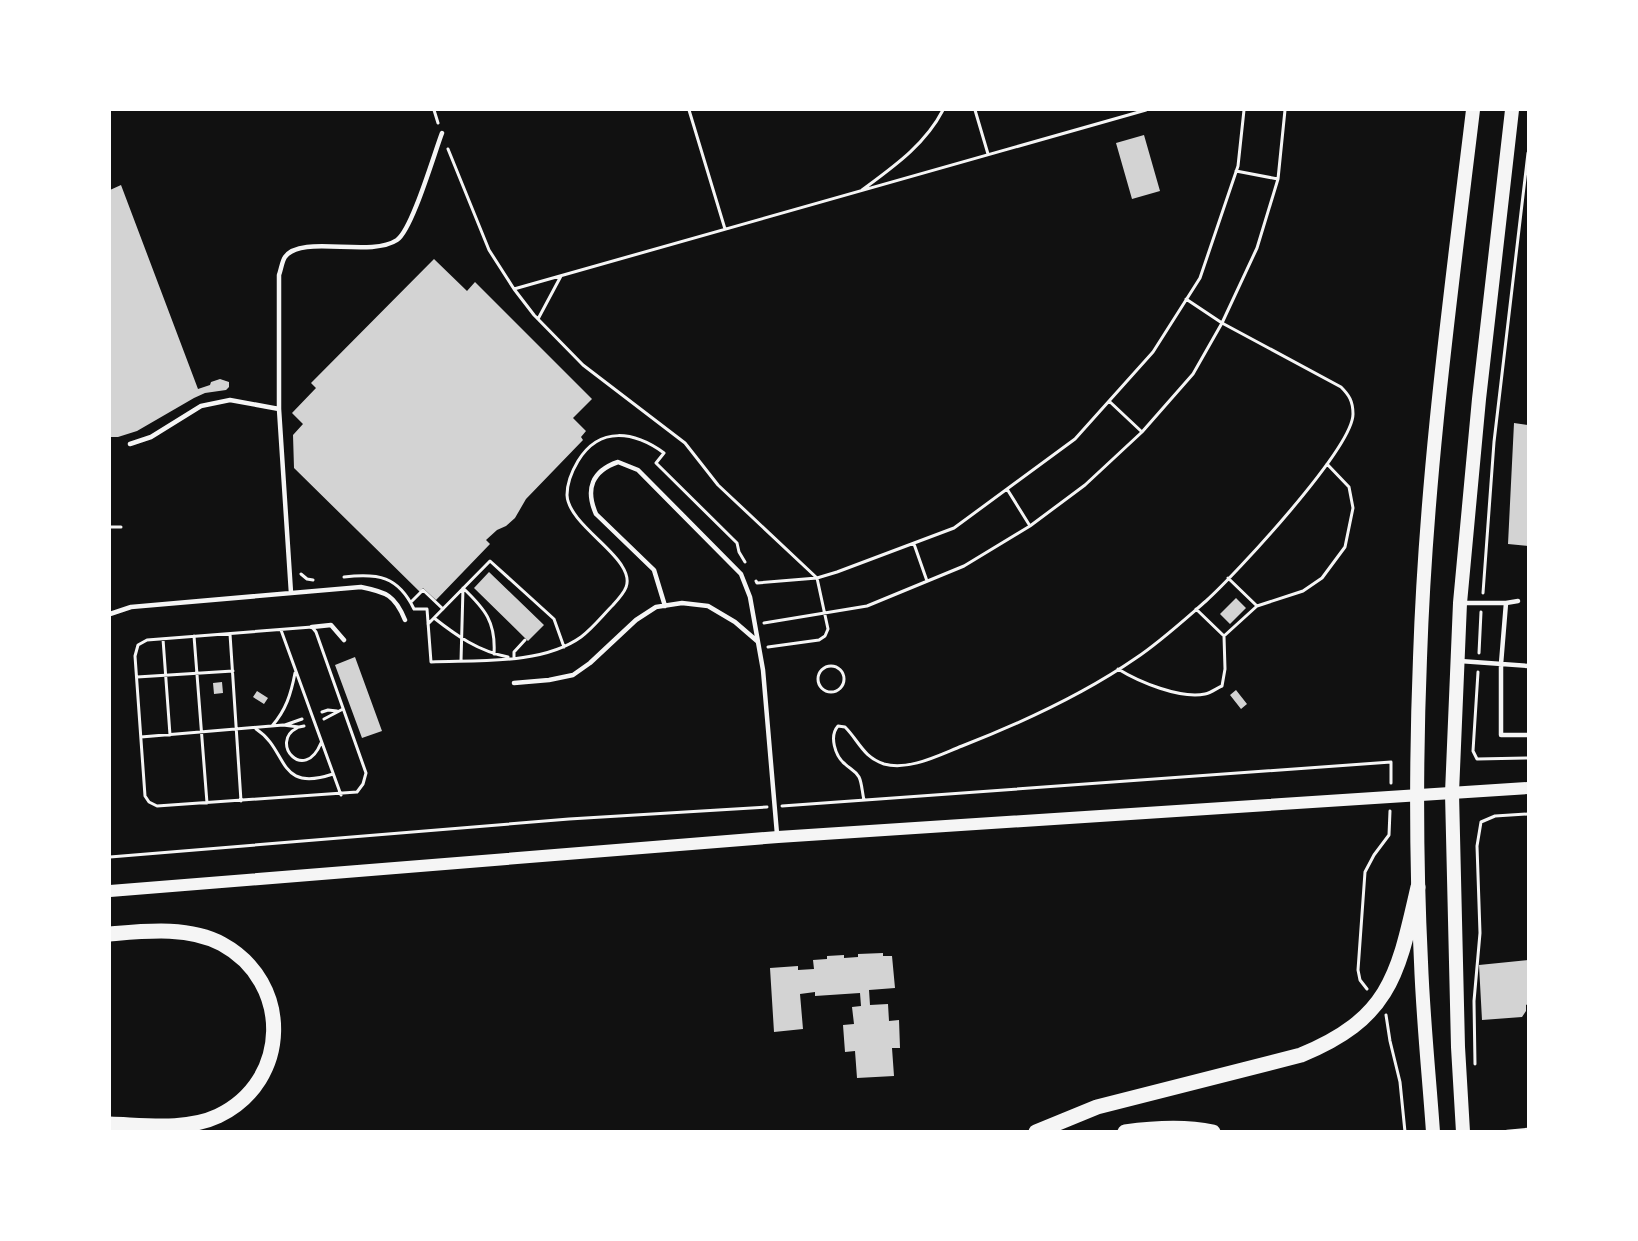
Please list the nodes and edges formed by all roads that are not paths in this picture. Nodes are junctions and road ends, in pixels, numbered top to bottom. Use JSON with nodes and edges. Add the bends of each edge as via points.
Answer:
{"nodes":[{"id":1,"x":1473,"y":110,"type":"edge"},
{"id":2,"x":1512,"y":110,"type":"edge"},
{"id":3,"x":442,"y":133,"type":"road end"},
{"id":4,"x":279,"y":409,"type":"junction"},
{"id":5,"x":130,"y":444,"type":"dead end"},
{"id":6,"x":291,"y":593,"type":"junction"},
{"id":7,"x":1518,"y":601,"type":"dead end"},
{"id":8,"x":1460,"y":603,"type":"junction"},
{"id":9,"x":1506,"y":603,"type":"junction"},
{"id":10,"x":665,"y":606,"type":"junction"},
{"id":11,"x":110,"y":614,"type":"edge"},
{"id":12,"x":405,"y":620,"type":"dead end"},
{"id":13,"x":312,"y":627,"type":"road end"},
{"id":14,"x":344,"y":640,"type":"dead end"},
{"id":15,"x":757,"y":641,"type":"junction"},
{"id":16,"x":1457,"y":661,"type":"junction"},
{"id":17,"x":1501,"y":664,"type":"junction"},
{"id":18,"x":1528,"y":666,"type":"edge"},
{"id":19,"x":514,"y":683,"type":"dead end"},
{"id":20,"x":1528,"y":735,"type":"edge"},
{"id":21,"x":1528,"y":788,"type":"edge"},
{"id":22,"x":1452,"y":793,"type":"junction"},
{"id":23,"x":1417,"y":795,"type":"junction"},
{"id":24,"x":778,"y":837,"type":"junction"},
{"id":25,"x":1418,"y":887,"type":"junction"},
{"id":26,"x":110,"y":891,"type":"edge"},
{"id":27,"x":110,"y":934,"type":"edge"},
{"id":28,"x":110,"y":1124,"type":"edge"},
{"id":29,"x":1528,"y":1130,"type":"edge"},
{"id":30,"x":1036,"y":1131,"type":"edge"},
{"id":31,"x":1125,"y":1131,"type":"edge"},
{"id":32,"x":1213,"y":1131,"type":"edge"},
{"id":33,"x":1433,"y":1131,"type":"edge"},
{"id":34,"x":1463,"y":1131,"type":"edge"},
{"id":35,"x":1507,"y":1131,"type":"edge"}],
"edges":[{"from":1,"to":23,"type":"main road","via":[[1429,518]]},
{"from":2,"to":8,"type":"main road"},
{"from":3,"to":4,"type":"lane","via":[[408,224],[398,239],[382,246],[297,247],[285,257],[279,275]]},
{"from":4,"to":5,"type":"lane","via":[[230,400],[201,406],[151,437]]},
{"from":4,"to":6,"type":"lane"},
{"from":6,"to":11,"type":"lane","via":[[131,607]]},
{"from":6,"to":12,"type":"lane","via":[[360,587],[382,591],[399,604]]},
{"from":7,"to":9,"type":"lane"},
{"from":8,"to":9,"type":"lane"},
{"from":8,"to":16,"type":"main road"},
{"from":9,"to":17,"type":"lane"},
{"from":10,"to":15,"type":"lane","via":[[708,606]]},
{"from":10,"to":15,"type":"lane","via":[[654,570],[596,514],[592,484],[607,465],[618,462],[638,470],[741,574],[750,597]]},
{"from":10,"to":19,"type":"lane","via":[[636,620],[573,675]]},
{"from":13,"to":14,"type":"lane","via":[[331,626]]},
{"from":15,"to":24,"type":"lane"},
{"from":16,"to":17,"type":"lane"},
{"from":16,"to":22,"type":"main road"},
{"from":17,"to":18,"type":"lane"},
{"from":17,"to":20,"type":"lane","via":[[1501,735]]},
{"from":21,"to":22,"type":"main road"},
{"from":22,"to":23,"type":"main road"},
{"from":22,"to":34,"type":"main road"},
{"from":23,"to":24,"type":"main road"},
{"from":23,"to":25,"type":"main road"},
{"from":24,"to":26,"type":"main road"},
{"from":25,"to":30,"type":"highway","via":[[1403,951],[1387,990],[1365,1017],[1345,1033],[1301,1055],[1097,1107]]},
{"from":25,"to":33,"type":"main road"},
{"from":27,"to":28,"type":"highway","via":[[184,932],[220,943],[243,958],[261,982],[271,1006],[274,1042],[260,1081],[242,1101],[217,1117],[191,1124]]},
{"from":29,"to":35,"type":"lane"},
{"from":31,"to":32,"type":"highway"}]}
